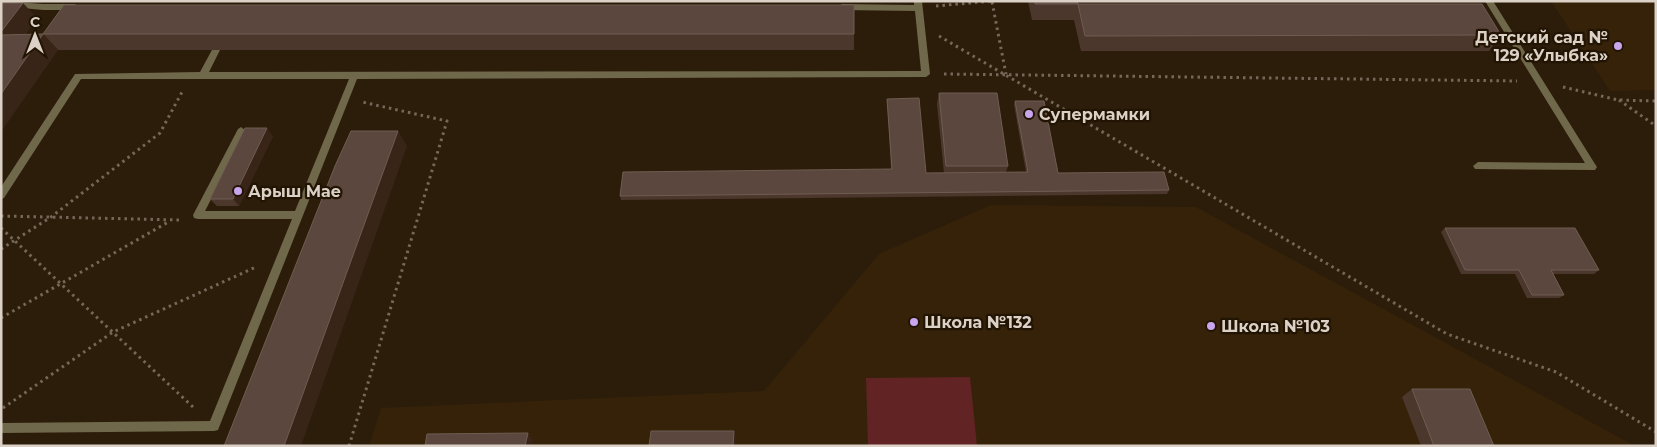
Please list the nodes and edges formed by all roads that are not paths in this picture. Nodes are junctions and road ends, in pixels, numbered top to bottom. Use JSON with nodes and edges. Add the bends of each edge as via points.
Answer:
{"nodes":[{"id":1,"x":1489,"y":1,"type":"edge"},
{"id":2,"x":1,"y":3,"type":"edge"},
{"id":3,"x":45,"y":4,"type":"edge"},
{"id":4,"x":918,"y":5,"type":"edge"},
{"id":5,"x":81,"y":7,"type":"edge"},
{"id":6,"x":830,"y":7,"type":"edge"},
{"id":7,"x":216,"y":50,"type":"edge"},
{"id":8,"x":203,"y":76,"type":"junction"},
{"id":9,"x":354,"y":76,"type":"junction"},
{"id":10,"x":241,"y":131,"type":"edge"},
{"id":11,"x":1478,"y":166,"type":"dead end"},
{"id":12,"x":1,"y":195,"type":"edge"},
{"id":13,"x":298,"y":215,"type":"junction"},
{"id":14,"x":1,"y":428,"type":"edge"}],
"edges":[{"from":1,"to":11,"type":"lane","via":[[1592,167]]},
{"from":2,"to":3,"type":"lane"},
{"from":3,"to":5,"type":"lane"},
{"from":4,"to":6,"type":"lane"},
{"from":4,"to":9,"type":"lane","via":[[926,74]]},
{"from":7,"to":8,"type":"lane"},
{"from":8,"to":9,"type":"lane"},
{"from":8,"to":12,"type":"lane","via":[[78,76]]},
{"from":9,"to":13,"type":"lane"},
{"from":10,"to":13,"type":"lane","via":[[198,214]]},
{"from":13,"to":14,"type":"lane","via":[[214,426]]}]}
